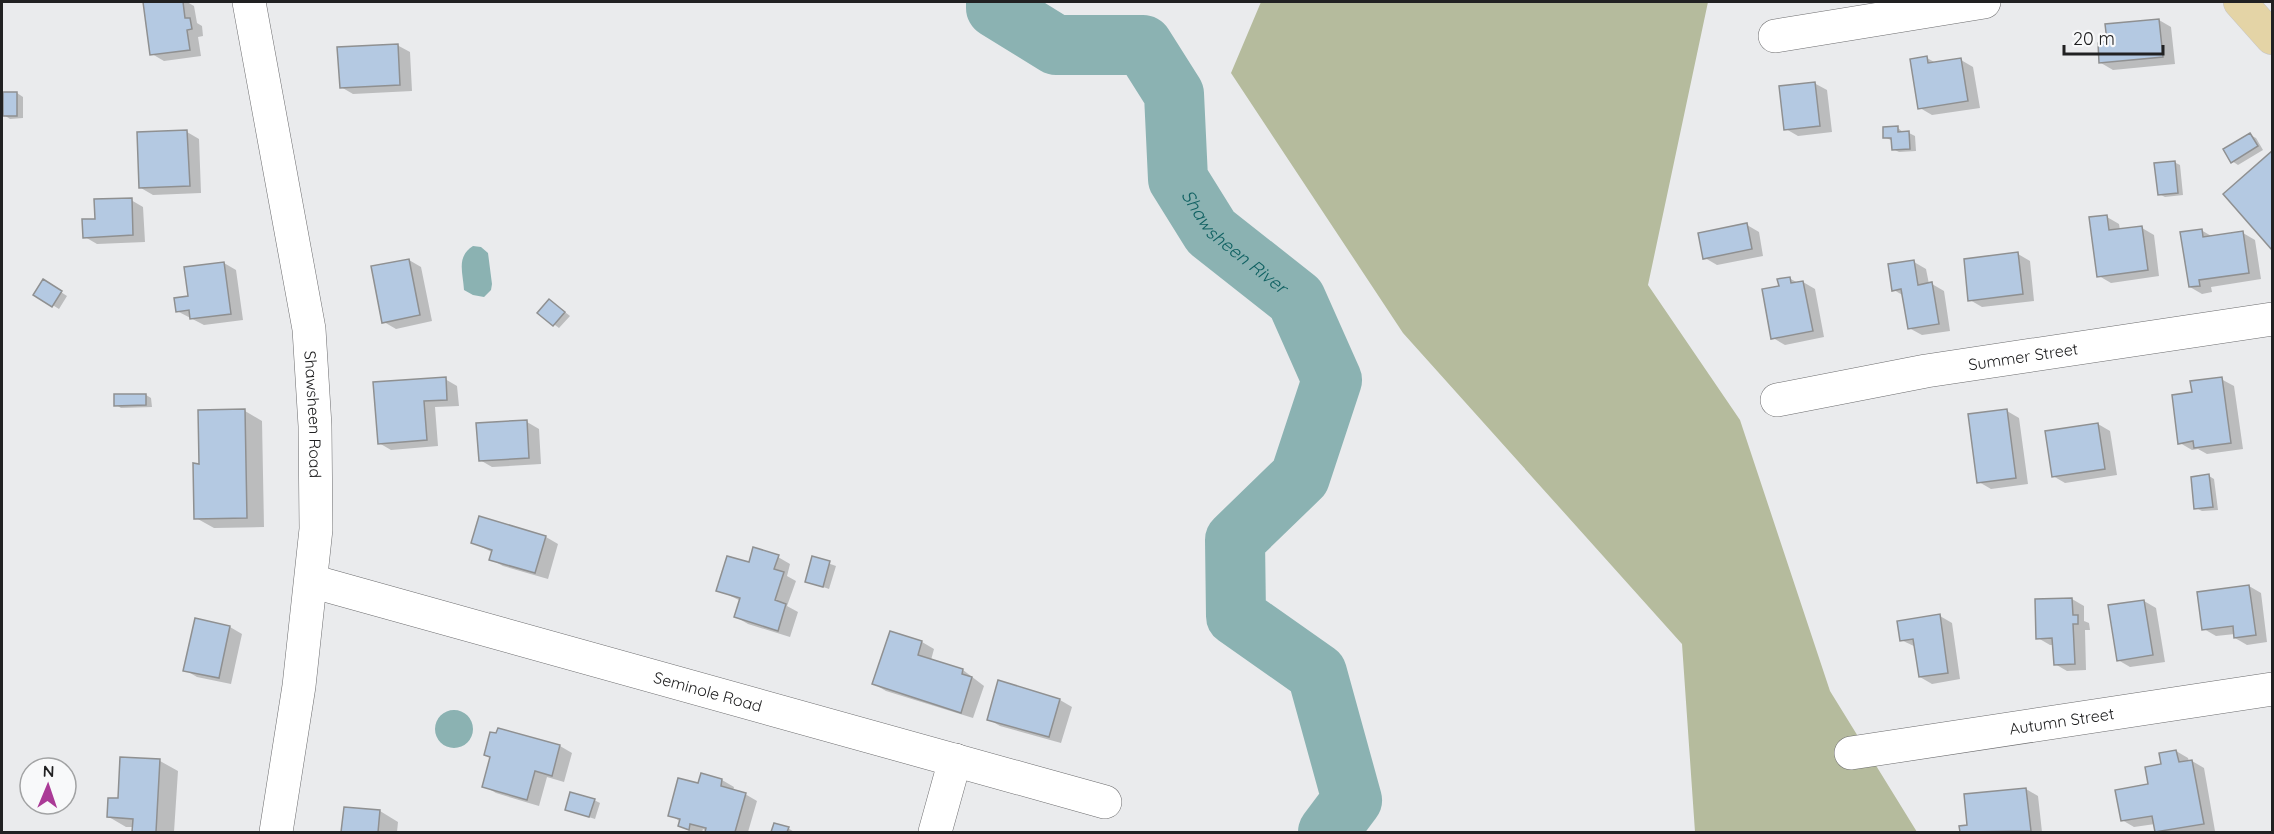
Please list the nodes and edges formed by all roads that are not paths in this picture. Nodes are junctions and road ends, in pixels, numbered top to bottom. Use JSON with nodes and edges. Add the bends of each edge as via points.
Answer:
{"nodes":[{"id":1,"x":249,"y":2,"type":"edge"},
{"id":2,"x":1984,"y":2,"type":"edge"},
{"id":3,"x":2240,"y":2,"type":"edge"},
{"id":4,"x":1775,"y":36,"type":"dead end"},
{"id":5,"x":2272,"y":38,"type":"edge"},
{"id":6,"x":2272,"y":319,"type":"edge"},
{"id":7,"x":1777,"y":400,"type":"dead end"},
{"id":8,"x":311,"y":581,"type":"junction"},
{"id":9,"x":2272,"y":689,"type":"edge"},
{"id":10,"x":1851,"y":753,"type":"dead end"},
{"id":11,"x":955,"y":760,"type":"junction"},
{"id":12,"x":1105,"y":802,"type":"dead end"},
{"id":13,"x":276,"y":832,"type":"edge"},
{"id":14,"x":935,"y":832,"type":"edge"}],
"edges":[{"from":1,"to":8,"type":"street","name":"Shawsheen Road","via":[[309,329],[316,476]]},
{"from":2,"to":4,"type":"street"},
{"from":3,"to":5,"type":"main road"},
{"from":6,"to":7,"type":"street","name":"Summer Street","via":[[1926,371]]},
{"from":8,"to":11,"type":"street","name":"Seminole Road"},
{"from":8,"to":13,"type":"street","name":"Shawsheen Road"},
{"from":9,"to":10,"type":"street","name":"Autumn Street"},
{"from":11,"to":12,"type":"street","name":"Seminole Road"},
{"from":11,"to":14,"type":"street"}]}
